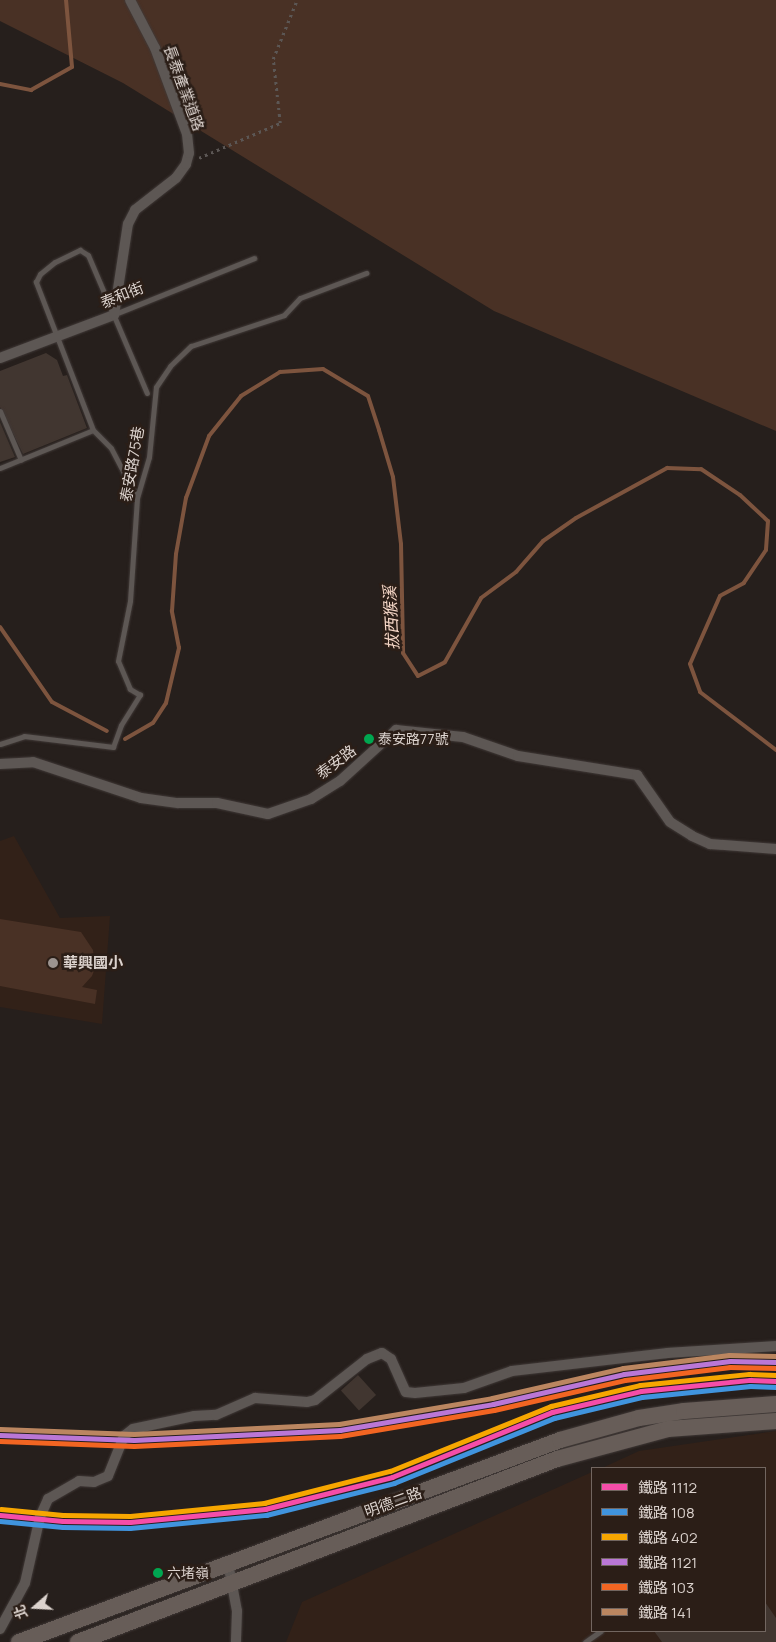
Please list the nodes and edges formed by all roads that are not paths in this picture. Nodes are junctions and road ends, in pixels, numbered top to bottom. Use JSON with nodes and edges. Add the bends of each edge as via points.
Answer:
{"nodes":[{"id":1,"x":130,"y":0,"type":"edge"},
{"id":2,"x":254,"y":258,"type":"dead end"},
{"id":3,"x":366,"y":273,"type":"dead end"},
{"id":4,"x":114,"y":315,"type":"junction"},
{"id":5,"x":56,"y":337,"type":"junction"},
{"id":6,"x":0,"y":358,"type":"edge"},
{"id":7,"x":147,"y":393,"type":"dead end"},
{"id":8,"x":0,"y":410,"type":"edge"},
{"id":9,"x":93,"y":430,"type":"junction"},
{"id":10,"x":21,"y":460,"type":"junction"},
{"id":11,"x":0,"y":468,"type":"edge"},
{"id":12,"x":137,"y":498,"type":"junction"},
{"id":13,"x":0,"y":744,"type":"edge"},
{"id":14,"x":0,"y":764,"type":"edge"},
{"id":15,"x":776,"y":849,"type":"edge"},
{"id":16,"x":776,"y":1346,"type":"edge"},
{"id":17,"x":776,"y":1404,"type":"edge"},
{"id":18,"x":776,"y":1421,"type":"edge"},
{"id":19,"x":228,"y":1563,"type":"junction"},
{"id":20,"x":233,"y":1581,"type":"junction"},
{"id":21,"x":0,"y":1629,"type":"edge"},
{"id":22,"x":600,"y":1632,"type":"edge"},
{"id":23,"x":19,"y":1642,"type":"edge"},
{"id":24,"x":78,"y":1642,"type":"edge"},
{"id":25,"x":236,"y":1642,"type":"edge"},
{"id":26,"x":586,"y":1642,"type":"edge"}],
"edges":[{"from":1,"to":4,"type":"street","name":"長泰產業道路","via":[[155,48],[187,134],[189,153],[176,178],[135,210],[128,224]]},
{"from":2,"to":4,"type":"lane","name":"泰和街"},
{"from":3,"to":12,"type":"lane","name":"泰安路75巷","via":[[300,298],[284,316],[191,346],[170,366],[156,388],[149,457]]},
{"from":4,"to":5,"type":"street","name":"泰和街"},
{"from":4,"to":5,"type":"lane","via":[[88,255],[80,250],[54,262],[36,282]]},
{"from":4,"to":7,"type":"lane"},
{"from":5,"to":6,"type":"street","name":"泰和街"},
{"from":5,"to":9,"type":"lane"},
{"from":8,"to":10,"type":"lane"},
{"from":9,"to":10,"type":"lane"},
{"from":9,"to":12,"type":"lane","via":[[111,448]]},
{"from":10,"to":11,"type":"lane"},
{"from":12,"to":13,"type":"lane","name":"泰安路75巷","via":[[130,600],[118,661],[130,689],[140,696],[121,725],[113,748],[24,736]]},
{"from":14,"to":15,"type":"street","name":"泰安路","via":[[34,762],[141,798],[178,803],[217,803],[268,814],[311,799],[340,781],[396,730],[463,737],[518,756],[636,775],[670,822],[692,836],[710,844]]},
{"from":16,"to":21,"type":"street","via":[[668,1352],[512,1371],[464,1388],[415,1393],[406,1392],[391,1359],[382,1353],[367,1359],[315,1400],[255,1398],[216,1415],[178,1418],[133,1429],[124,1436],[108,1476],[94,1482],[79,1481],[48,1499],[40,1517],[26,1583]]},
{"from":17,"to":19,"type":"main road","name":"明德二路","via":[[684,1411],[602,1427]]},
{"from":18,"to":20,"type":"main road","name":"明德二路","via":[[668,1429],[557,1459]]},
{"from":19,"to":20,"type":"street"},
{"from":19,"to":23,"type":"main road","name":"明德二路"},
{"from":20,"to":24,"type":"main road","name":"明德二路"},
{"from":20,"to":25,"type":"street"},
{"from":22,"to":26,"type":"lane"}]}
